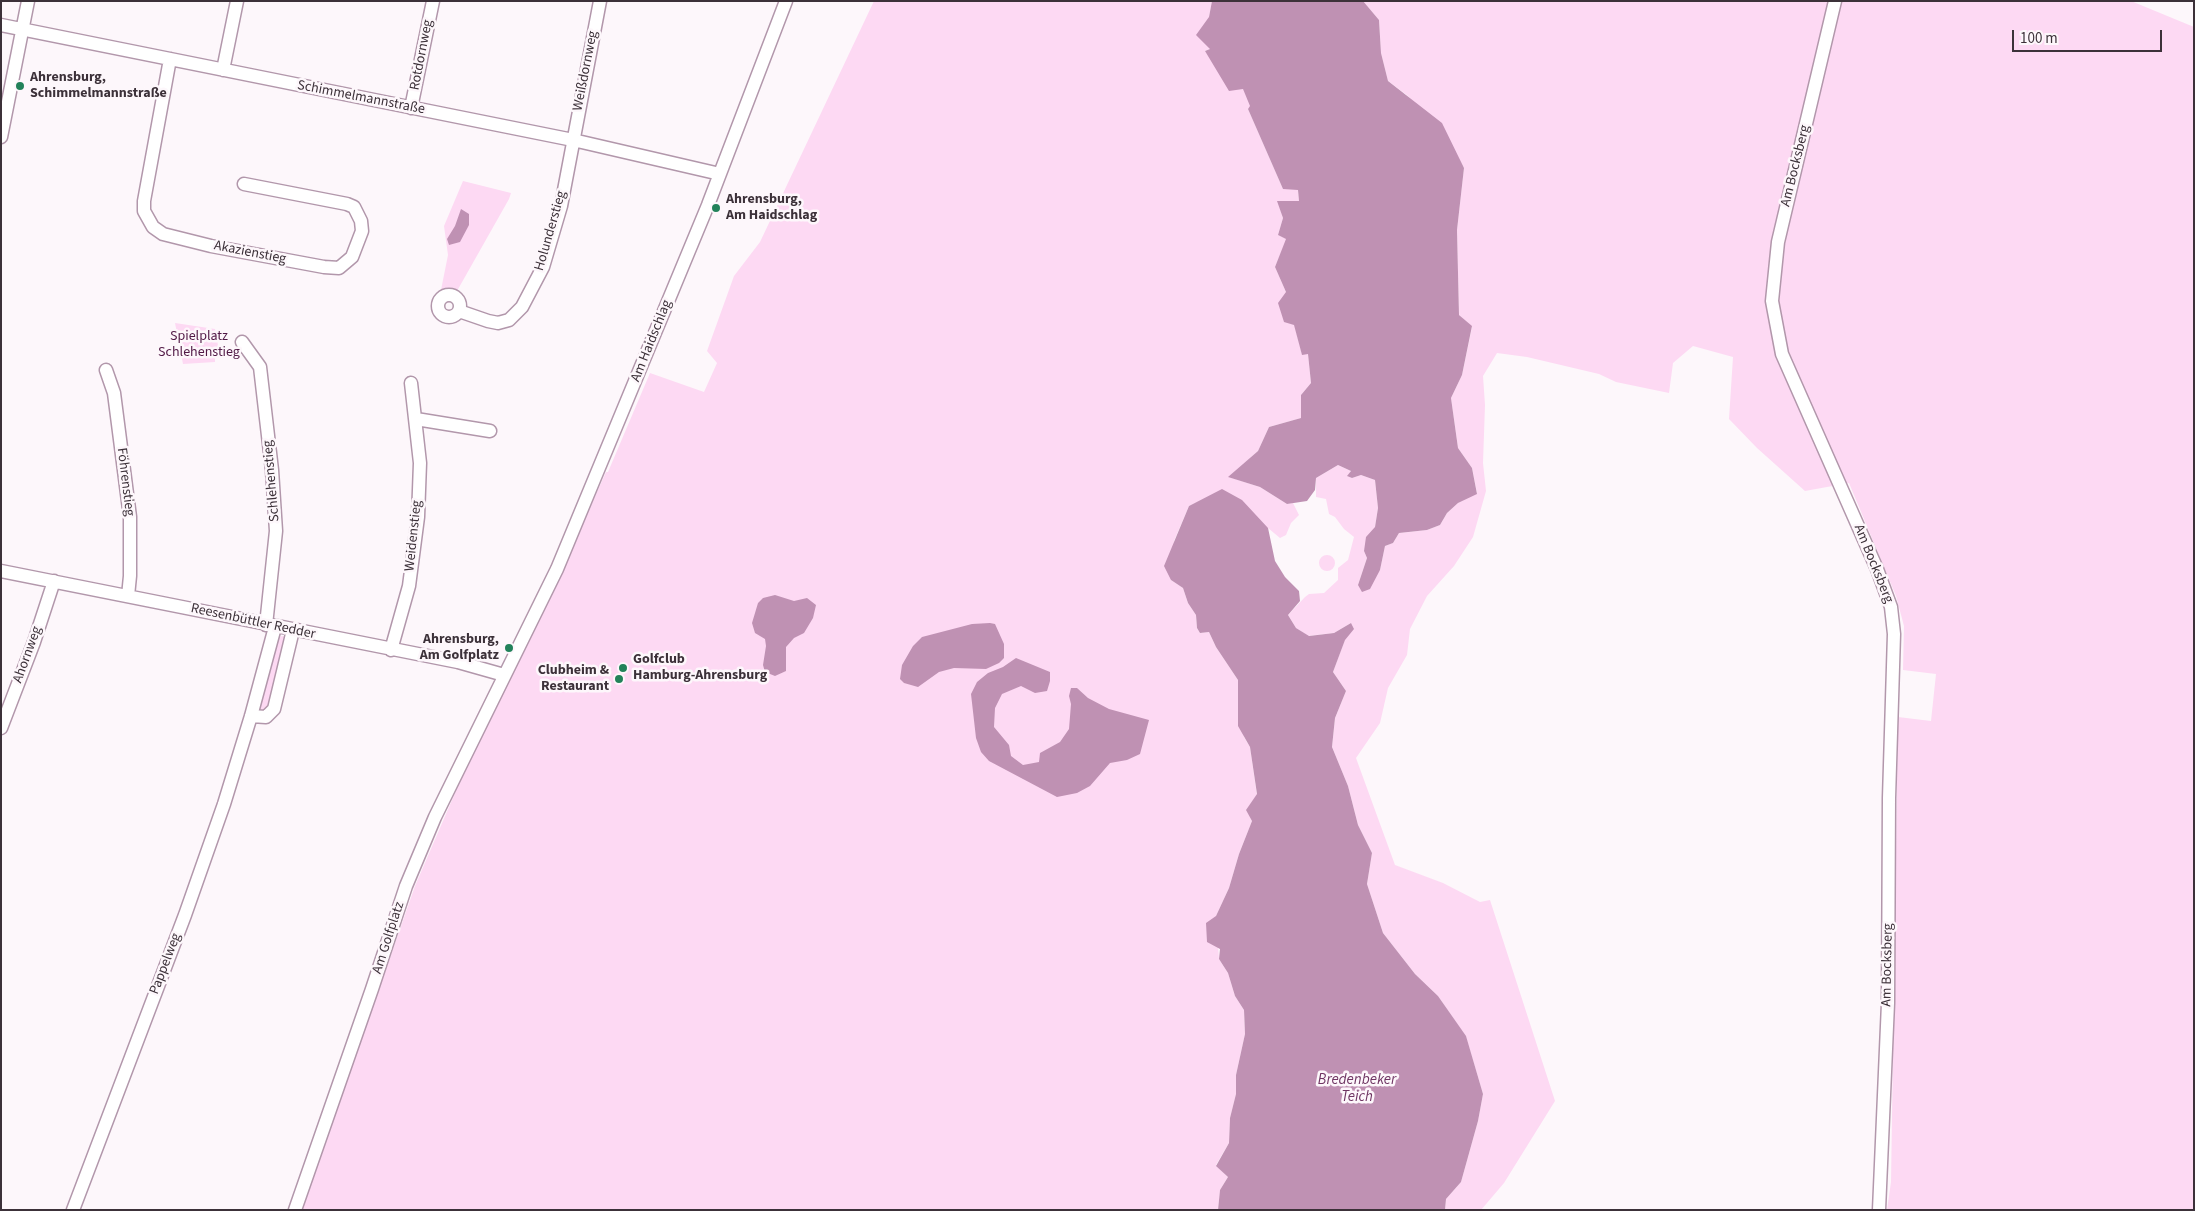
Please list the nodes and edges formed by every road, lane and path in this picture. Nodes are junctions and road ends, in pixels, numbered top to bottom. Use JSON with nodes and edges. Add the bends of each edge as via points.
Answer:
{"nodes":[{"id":1,"x":28,"y":1,"type":"edge"},
{"id":2,"x":237,"y":1,"type":"edge"},
{"id":3,"x":433,"y":1,"type":"edge"},
{"id":4,"x":600,"y":1,"type":"edge"},
{"id":5,"x":786,"y":1,"type":"edge"},
{"id":6,"x":1836,"y":1,"type":"edge"},
{"id":7,"x":1,"y":25,"type":"edge"},
{"id":8,"x":23,"y":30,"type":"junction"},
{"id":9,"x":170,"y":59,"type":"junction"},
{"id":10,"x":223,"y":70,"type":"junction"},
{"id":11,"x":411,"y":108,"type":"junction"},
{"id":12,"x":1,"y":137,"type":"edge"},
{"id":13,"x":572,"y":140,"type":"junction"},
{"id":14,"x":720,"y":174,"type":"junction"},
{"id":15,"x":244,"y":184,"type":"dead end"},
{"id":16,"x":459,"y":311,"type":"dead end"},
{"id":17,"x":242,"y":342,"type":"dead end"},
{"id":18,"x":106,"y":370,"type":"dead end"},
{"id":19,"x":410,"y":383,"type":"dead end"},
{"id":20,"x":416,"y":420,"type":"junction"},
{"id":21,"x":490,"y":432,"type":"dead end"},
{"id":22,"x":1,"y":571,"type":"edge"},
{"id":23,"x":54,"y":581,"type":"junction"},
{"id":24,"x":128,"y":596,"type":"junction"},
{"id":25,"x":270,"y":626,"type":"junction"},
{"id":26,"x":293,"y":630,"type":"junction"},
{"id":27,"x":391,"y":650,"type":"junction"},
{"id":28,"x":504,"y":675,"type":"junction"},
{"id":29,"x":251,"y":716,"type":"junction"},
{"id":30,"x":1,"y":728,"type":"edge"},
{"id":31,"x":73,"y":1210,"type":"edge"},
{"id":32,"x":295,"y":1210,"type":"edge"},
{"id":33,"x":1879,"y":1210,"type":"edge"}],
"edges":[{"from":1,"to":8,"type":"street"},
{"from":2,"to":10,"type":"street"},
{"from":3,"to":11,"type":"street","name":"Rotdornweg"},
{"from":4,"to":13,"type":"street","name":"Weißdornweg"},
{"from":5,"to":14,"type":"street","name":"Am Haidschlag"},
{"from":6,"to":33,"type":"street","name":"Am Bocksberg","via":[[1778,242],[1772,301],[1782,354],[1877,569],[1890,607],[1894,634],[1888,1003]]},
{"from":7,"to":8,"type":"street","name":"Schimmelmannstraße"},
{"from":8,"to":9,"type":"street","name":"Schimmelmannstraße"},
{"from":8,"to":12,"type":"street"},
{"from":9,"to":10,"type":"street","name":"Schimmelmannstraße"},
{"from":9,"to":15,"type":"street","name":"Akazienstieg","via":[[144,201],[144,211],[153,227],[163,234],[201,243],[324,267],[339,268],[352,257],[362,231],[354,207]]},
{"from":10,"to":11,"type":"street","name":"Schimmelmannstraße"},
{"from":11,"to":13,"type":"street","name":"Schimmelmannstraße"},
{"from":13,"to":14,"type":"street","name":"Schimmelmannstraße"},
{"from":13,"to":16,"type":"street","name":"Holunderstieg","via":[[561,206],[551,242],[543,267],[522,307],[516,316],[504,322],[488,321]]},
{"from":14,"to":28,"type":"street","name":"Am Haidschlag","via":[[604,460],[557,569]]},
{"from":17,"to":25,"type":"street","name":"Schlehenstieg","via":[[260,368],[272,470],[276,531]]},
{"from":18,"to":24,"type":"street","name":"Föhrenstieg","via":[[114,393],[130,517]]},
{"from":19,"to":20,"type":"street","name":"Weidenstieg"},
{"from":20,"to":21,"type":"street"},
{"from":20,"to":27,"type":"street","name":"Weidenstieg","via":[[420,463],[418,517],[408,586]]},
{"from":22,"to":23,"type":"street","name":"Reesenbüttler Redder"},
{"from":23,"to":24,"type":"street","name":"Reesenbüttler Redder"},
{"from":23,"to":30,"type":"street","name":"Ahornweg"},
{"from":24,"to":25,"type":"street","name":"Reesenbüttler Redder"},
{"from":25,"to":26,"type":"street","name":"Reesenbüttler Redder"},
{"from":25,"to":29,"type":"street","name":"Pappelweg"},
{"from":26,"to":27,"type":"street","name":"Reesenbüttler Redder"},
{"from":26,"to":29,"type":"street","via":[[274,709],[266,717]]},
{"from":27,"to":28,"type":"street","name":"Reesenbüttler Redder","via":[[458,662]]},
{"from":28,"to":32,"type":"street","name":"Am Golfplatz","via":[[435,817],[406,886]]},
{"from":29,"to":31,"type":"street","name":"Pappelweg","via":[[192,896]]}]}
